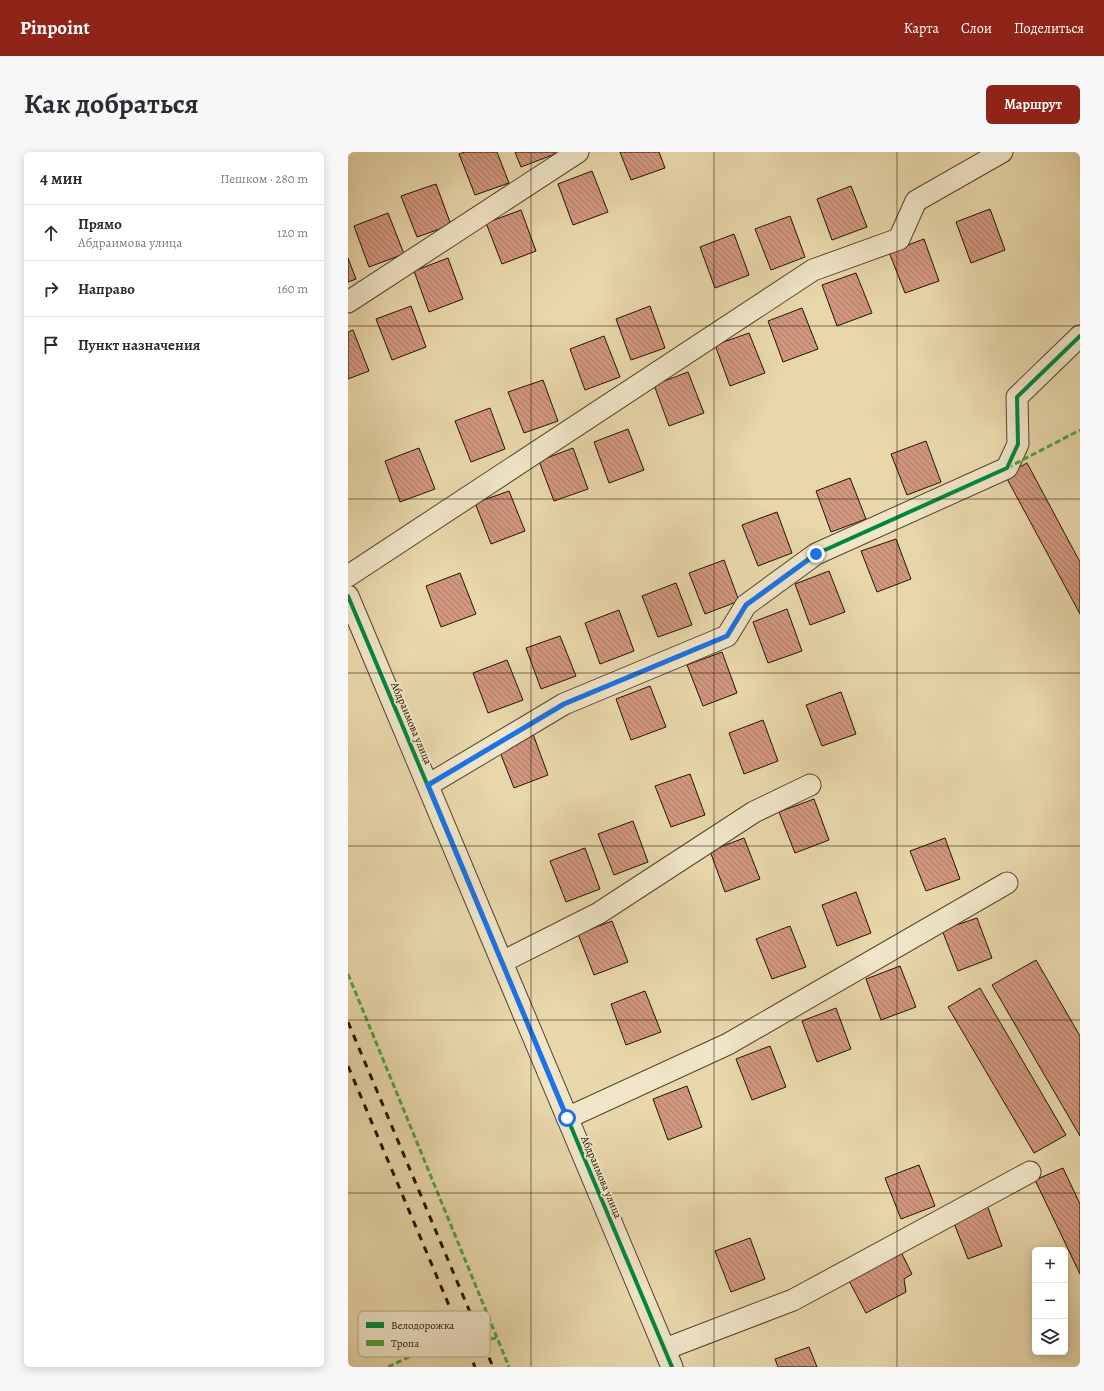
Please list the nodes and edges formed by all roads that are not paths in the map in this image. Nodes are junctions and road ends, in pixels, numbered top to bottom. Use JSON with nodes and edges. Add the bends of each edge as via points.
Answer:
{"nodes":[{"id":1,"x":578,"y":152,"type":"edge"},
{"id":2,"x":1002,"y":152,"type":"edge"},
{"id":3,"x":348,"y":302,"type":"edge"},
{"id":4,"x":1080,"y":336,"type":"edge"},
{"id":5,"x":348,"y":576,"type":"edge"},
{"id":6,"x":348,"y":596,"type":"edge"},
{"id":7,"x":428,"y":785,"type":"junction"},
{"id":8,"x":810,"y":785,"type":"dead end"},
{"id":9,"x":1007,"y":883,"type":"dead end"},
{"id":10,"x":502,"y":962,"type":"junction"},
{"id":11,"x":567,"y":1118,"type":"junction"},
{"id":12,"x":1030,"y":1172,"type":"dead end"},
{"id":13,"x":668,"y":1358,"type":"edge"}],
"edges":[{"from":1,"to":3,"type":"street"},
{"from":2,"to":5,"type":"street","via":[[916,201],[899,239],[813,270]]},
{"from":4,"to":7,"type":"street","via":[[1017,397],[1018,444],[1007,468],[816,554],[746,605],[727,636],[564,704]]},
{"from":6,"to":7,"type":"street","name":"Абдраимова улица"},
{"from":7,"to":10,"type":"street","name":"Абдраимова улица"},
{"from":8,"to":10,"type":"street","via":[[754,812],[599,913]]},
{"from":9,"to":11,"type":"street","via":[[728,1044]]},
{"from":10,"to":11,"type":"street","name":"Абдраимова улица"},
{"from":11,"to":13,"type":"street","name":"Абдраимова улица"},
{"from":12,"to":13,"type":"street","via":[[793,1300]]}]}
